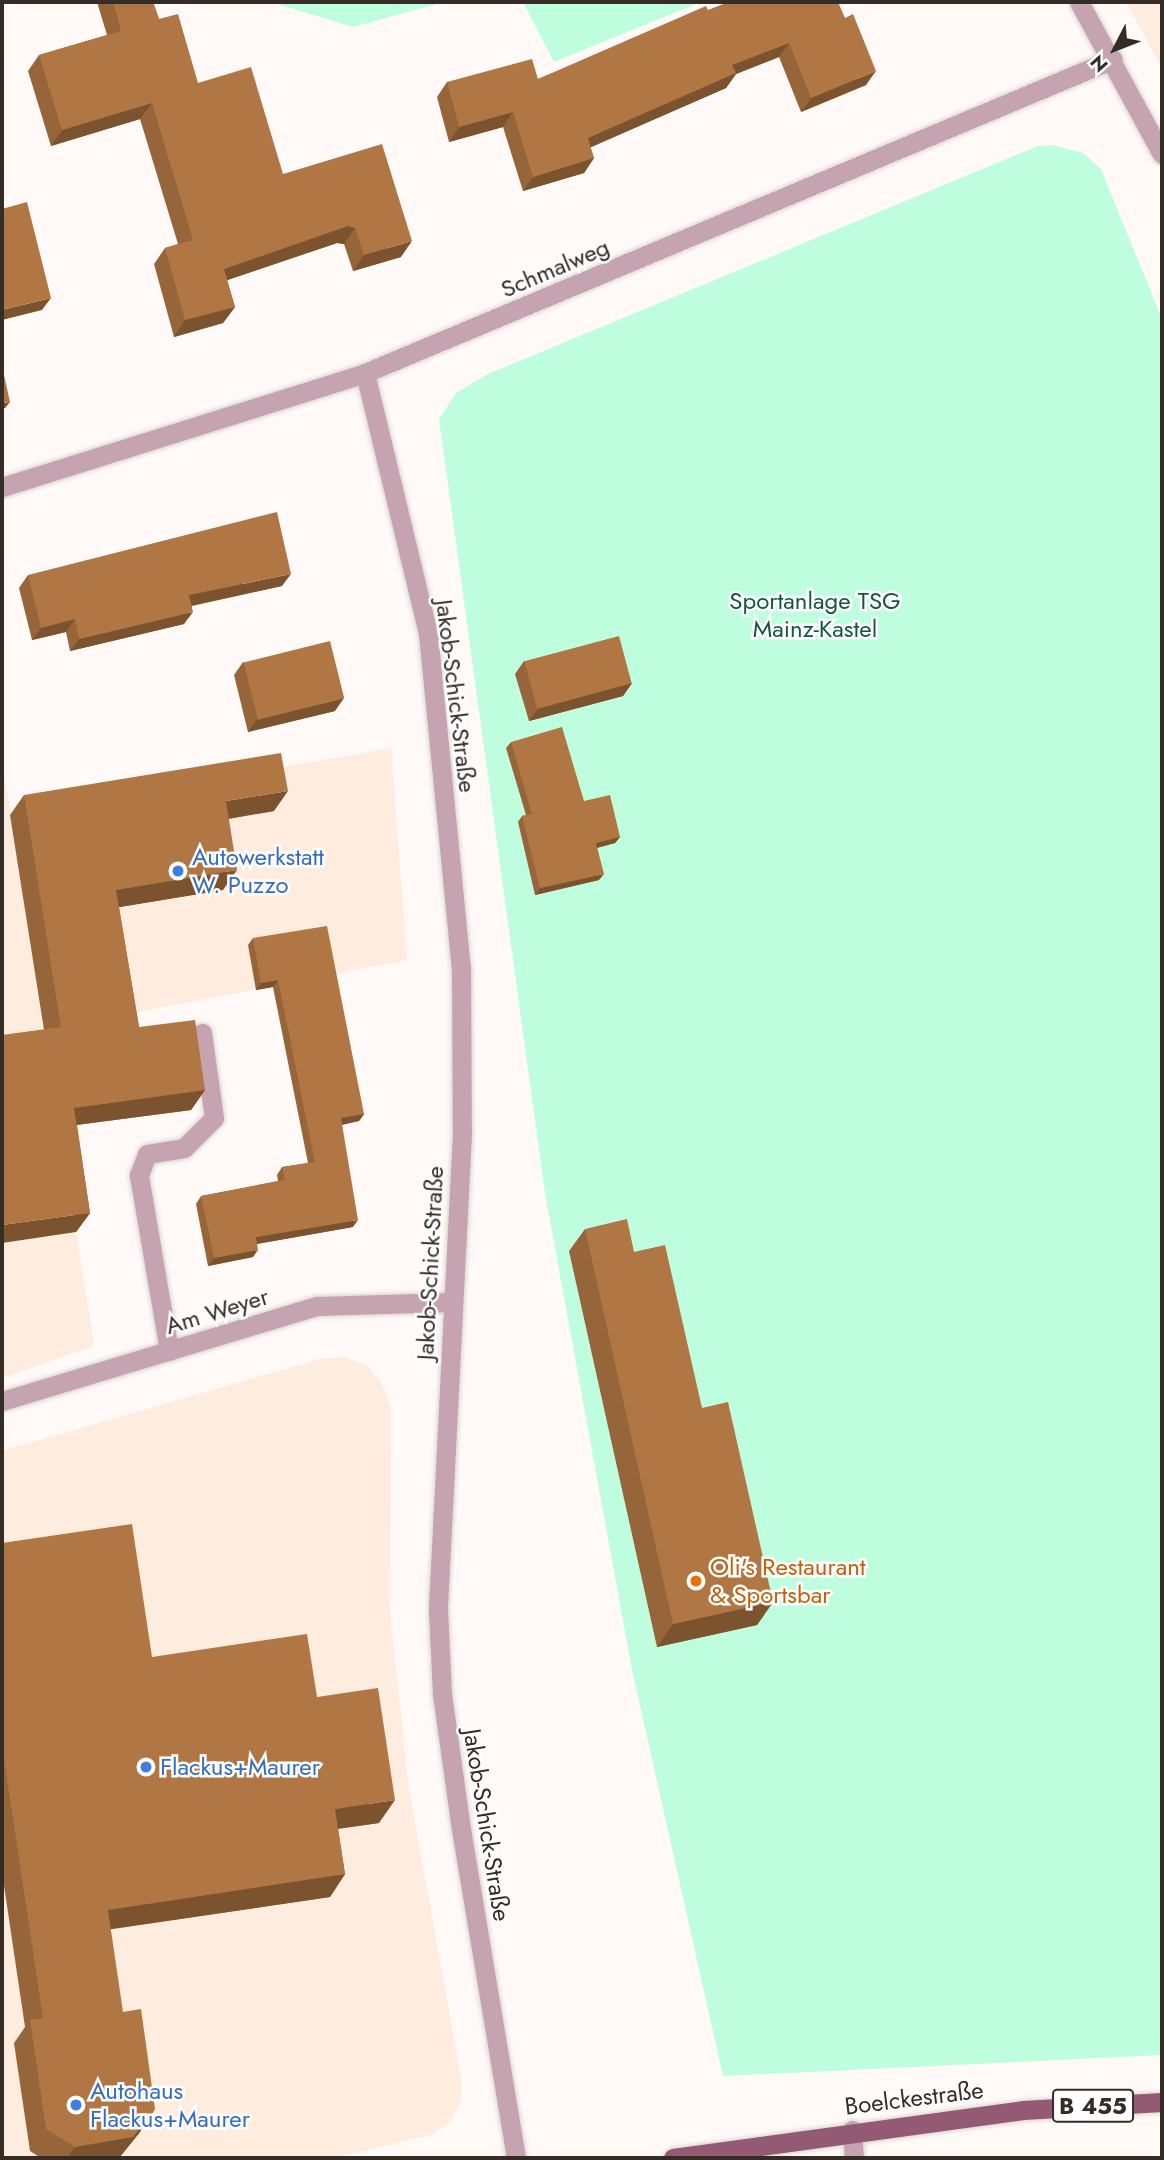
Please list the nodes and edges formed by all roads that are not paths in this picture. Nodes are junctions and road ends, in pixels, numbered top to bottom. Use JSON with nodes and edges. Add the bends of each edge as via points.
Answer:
{"nodes":[{"id":1,"x":1079,"y":2,"type":"edge"},
{"id":2,"x":1113,"y":59,"type":"junction"},
{"id":3,"x":1162,"y":154,"type":"edge"},
{"id":4,"x":365,"y":373,"type":"junction"},
{"id":5,"x":2,"y":487,"type":"edge"},
{"id":6,"x":202,"y":1033,"type":"dead end"},
{"id":7,"x":451,"y":1302,"type":"junction"},
{"id":8,"x":169,"y":1351,"type":"junction"},
{"id":9,"x":2,"y":1401,"type":"edge"},
{"id":10,"x":1162,"y":2102,"type":"edge"},
{"id":11,"x":852,"y":2130,"type":"junction"},
{"id":12,"x":516,"y":2158,"type":"edge"},
{"id":13,"x":673,"y":2158,"type":"edge"},
{"id":14,"x":854,"y":2158,"type":"edge"}],
"edges":[{"from":1,"to":2,"type":"street"},
{"from":2,"to":3,"type":"street"},
{"from":2,"to":4,"type":"street","name":"Schmalweg"},
{"from":4,"to":5,"type":"street","name":"Schmalweg"},
{"from":4,"to":7,"type":"street","name":"Jakob-Schick-Straße","via":[[428,632],[460,955],[463,1133]]},
{"from":6,"to":8,"type":"street","via":[[214,1118],[184,1148],[147,1154],[139,1175]]},
{"from":7,"to":8,"type":"street","name":"Am Weyer","via":[[317,1306]]},
{"from":7,"to":12,"type":"street","name":"Jakob-Schick-Straße","via":[[438,1611],[442,1694]]},
{"from":8,"to":9,"type":"street","name":"Am Weyer"},
{"from":10,"to":11,"type":"main road","name":"Boelckestraße","number":"B 455","via":[[1023,2110]]},
{"from":11,"to":13,"type":"main road","name":"Boelckestraße","number":"B 455"},
{"from":11,"to":14,"type":"street"}]}
